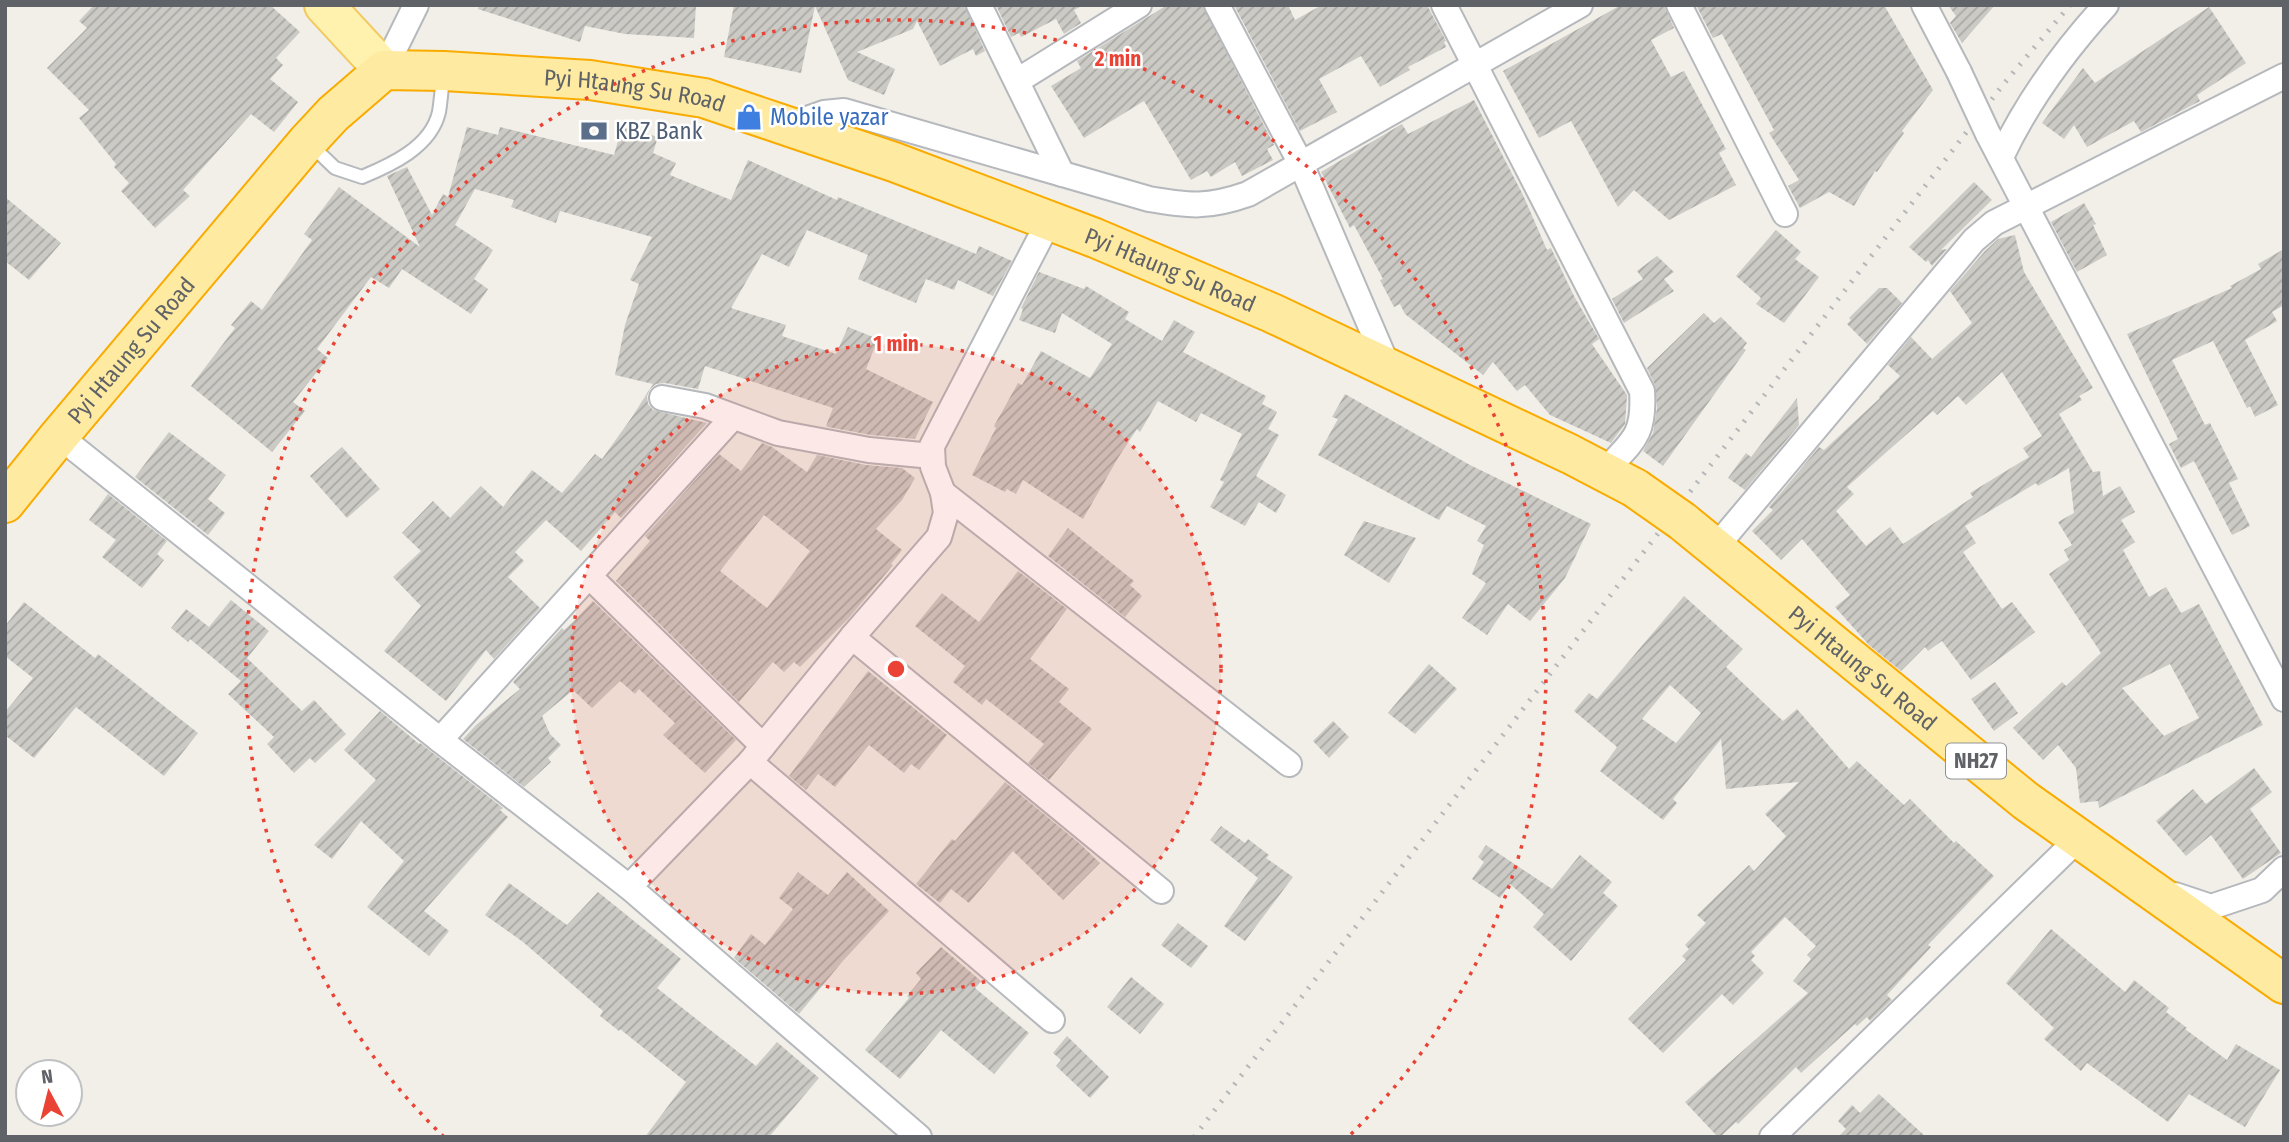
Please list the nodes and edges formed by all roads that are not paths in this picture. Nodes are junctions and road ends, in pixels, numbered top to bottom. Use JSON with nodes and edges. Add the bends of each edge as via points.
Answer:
{"nodes":[{"id":1,"x":324,"y":5,"type":"edge"},
{"id":2,"x":416,"y":5,"type":"edge"},
{"id":3,"x":979,"y":5,"type":"edge"},
{"id":4,"x":1139,"y":5,"type":"edge"},
{"id":5,"x":1217,"y":5,"type":"edge"},
{"id":6,"x":1444,"y":5,"type":"edge"},
{"id":7,"x":1580,"y":5,"type":"edge"},
{"id":8,"x":1679,"y":5,"type":"edge"},
{"id":9,"x":1924,"y":5,"type":"edge"},
{"id":10,"x":2106,"y":5,"type":"edge"},
{"id":11,"x":1474,"y":66,"type":"junction"},
{"id":12,"x":384,"y":70,"type":"junction"},
{"id":13,"x":443,"y":71,"type":"junction"},
{"id":14,"x":2284,"y":76,"type":"edge"},
{"id":15,"x":1017,"y":81,"type":"junction"},
{"id":16,"x":787,"y":126,"type":"junction"},
{"id":17,"x":307,"y":142,"type":"junction"},
{"id":18,"x":2001,"y":157,"type":"junction"},
{"id":19,"x":1301,"y":164,"type":"junction"},
{"id":20,"x":1062,"y":174,"type":"junction"},
{"id":21,"x":2027,"y":206,"type":"junction"},
{"id":22,"x":1785,"y":214,"type":"dead end"},
{"id":23,"x":1049,"y":221,"type":"junction"},
{"id":24,"x":1388,"y":367,"type":"junction"},
{"id":25,"x":662,"y":398,"type":"dead end"},
{"id":26,"x":733,"y":417,"type":"junction"},
{"id":27,"x":59,"y":436,"type":"junction"},
{"id":28,"x":932,"y":456,"type":"junction"},
{"id":29,"x":1619,"y":480,"type":"junction"},
{"id":30,"x":943,"y":493,"type":"junction"},
{"id":31,"x":5,"y":503,"type":"edge"},
{"id":32,"x":1715,"y":548,"type":"junction"},
{"id":33,"x":589,"y":576,"type":"junction"},
{"id":34,"x":852,"y":637,"type":"junction"},
{"id":35,"x":2284,"y":699,"type":"edge"},
{"id":36,"x":440,"y":740,"type":"junction"},
{"id":37,"x":756,"y":754,"type":"junction"},
{"id":38,"x":1289,"y":764,"type":"dead end"},
{"id":39,"x":2079,"y":838,"type":"junction"},
{"id":40,"x":2284,"y":869,"type":"edge"},
{"id":41,"x":2144,"y":884,"type":"junction"},
{"id":42,"x":629,"y":887,"type":"junction"},
{"id":43,"x":1161,"y":891,"type":"dead end"},
{"id":44,"x":2284,"y":984,"type":"edge"},
{"id":45,"x":1052,"y":1020,"type":"dead end"},
{"id":46,"x":919,"y":1137,"type":"edge"},
{"id":47,"x":1772,"y":1137,"type":"edge"}],
"edges":[{"from":1,"to":12,"type":"main road"},
{"from":2,"to":12,"type":"street"},
{"from":3,"to":15,"type":"street"},
{"from":4,"to":15,"type":"street"},
{"from":5,"to":19,"type":"street"},
{"from":6,"to":11,"type":"street"},
{"from":7,"to":11,"type":"street"},
{"from":8,"to":22,"type":"street"},
{"from":9,"to":18,"type":"street","bridge":true},
{"from":10,"to":18,"type":"street","via":[[2048,78]]},
{"from":11,"to":19,"type":"street"},
{"from":11,"to":29,"type":"street","via":[[1642,391],[1644,414]]},
{"from":12,"to":13,"type":"highway","name":"Pyi Htaung Su Road","number":"NH27"},
{"from":12,"to":17,"type":"highway","name":"Pyi Htaung Su Road"},
{"from":13,"to":16,"type":"highway","name":"Pyi Htaung Su Road","number":"NH27","via":[[590,80],[704,98]]},
{"from":13,"to":17,"type":"lane","via":[[438,115],[423,140],[395,163],[362,177],[335,168]]},
{"from":14,"to":21,"type":"street"},
{"from":15,"to":20,"type":"street"},
{"from":16,"to":20,"type":"street","via":[[844,111]]},
{"from":16,"to":23,"type":"highway","name":"Pyi Htaung Su Road","number":"NH27"},
{"from":17,"to":27,"type":"highway","name":"Pyi Htaung Su Road"},
{"from":18,"to":21,"type":"street"},
{"from":19,"to":20,"type":"street","via":[[1248,194],[1191,206]]},
{"from":19,"to":24,"type":"street"},
{"from":21,"to":32,"type":"street","via":[[1994,223],[1974,240]]},
{"from":21,"to":35,"type":"street"},
{"from":23,"to":24,"type":"highway","name":"Pyi Htaung Su Road","number":"NH27","via":[[1272,313]]},
{"from":23,"to":28,"type":"street","via":[[932,446]]},
{"from":24,"to":29,"type":"highway","name":"Pyi Htaung Su Road","number":"NH27"},
{"from":25,"to":26,"type":"street"},
{"from":26,"to":28,"type":"street","via":[[778,433]]},
{"from":26,"to":33,"type":"street"},
{"from":27,"to":31,"type":"highway","name":"Pyi Htaung Su Road"},
{"from":27,"to":36,"type":"street"},
{"from":28,"to":30,"type":"street"},
{"from":29,"to":32,"type":"highway","name":"Pyi Htaung Su Road","number":"NH27","bridge":true},
{"from":30,"to":34,"type":"street","via":[[946,513],[939,537]]},
{"from":30,"to":38,"type":"street"},
{"from":32,"to":39,"type":"highway","name":"Pyi Htaung Su Road","number":"NH27","via":[[2026,801]]},
{"from":33,"to":36,"type":"street"},
{"from":33,"to":37,"type":"street"},
{"from":34,"to":37,"type":"street"},
{"from":34,"to":43,"type":"street"},
{"from":36,"to":42,"type":"street"},
{"from":37,"to":42,"type":"street"},
{"from":37,"to":45,"type":"street"},
{"from":39,"to":41,"type":"highway","name":"Pyi Htaung Su Road","number":"NH27"},
{"from":39,"to":47,"type":"street"},
{"from":40,"to":41,"type":"street","via":[[2262,890],[2211,907]]},
{"from":41,"to":44,"type":"highway","name":"Pyi Htaung Su Road","number":"NH27"},
{"from":42,"to":46,"type":"street"}]}
